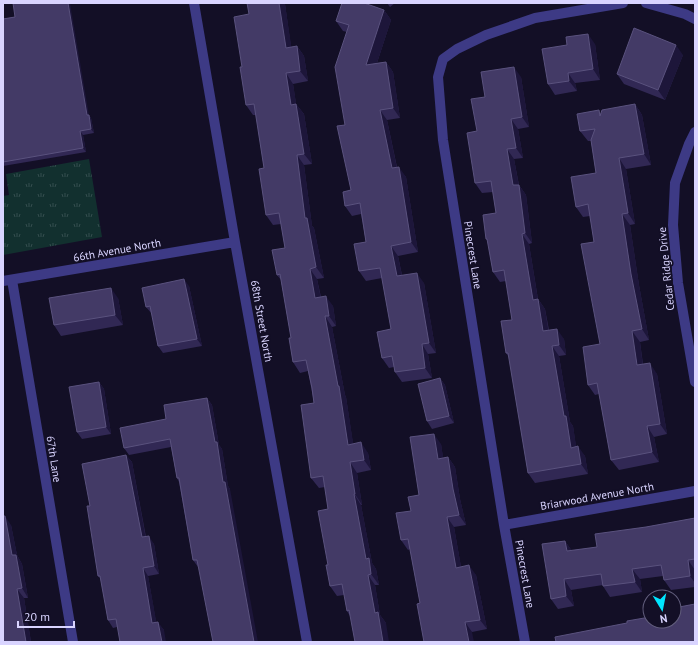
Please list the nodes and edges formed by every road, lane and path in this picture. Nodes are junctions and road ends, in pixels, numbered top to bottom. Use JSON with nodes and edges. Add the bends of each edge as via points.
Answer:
{"nodes":[{"id":1,"x":194,"y":3,"type":"edge"},
{"id":2,"x":623,"y":3,"type":"edge"},
{"id":3,"x":646,"y":3,"type":"edge"},
{"id":4,"x":695,"y":20,"type":"edge"},
{"id":5,"x":695,"y":132,"type":"edge"},
{"id":6,"x":235,"y":242,"type":"junction"},
{"id":7,"x":8,"y":280,"type":"edge"},
{"id":8,"x":695,"y":382,"type":"edge"},
{"id":9,"x":695,"y":491,"type":"edge"},
{"id":10,"x":504,"y":525,"type":"junction"},
{"id":11,"x":72,"y":642,"type":"edge"},
{"id":12,"x":307,"y":642,"type":"edge"},
{"id":13,"x":525,"y":642,"type":"edge"}],
"edges":[{"from":1,"to":6,"type":"street","name":"68th Street North"},
{"from":2,"to":10,"type":"street","name":"Pinecrest Lane","via":[[535,18],[486,35],[443,59],[438,78],[443,140]]},
{"from":3,"to":4,"type":"street","via":[[685,14]]},
{"from":5,"to":8,"type":"street","name":"Cedar Ridge Drive","via":[[688,144],[675,183],[673,225],[678,283]]},
{"from":6,"to":7,"type":"street","name":"66th Avenue North"},
{"from":6,"to":12,"type":"street","name":"68th Street North"},
{"from":7,"to":11,"type":"street","name":"67th Lane"},
{"from":9,"to":10,"type":"street","name":"Briarwood Avenue North"},
{"from":10,"to":13,"type":"street","name":"Pinecrest Lane"}]}
